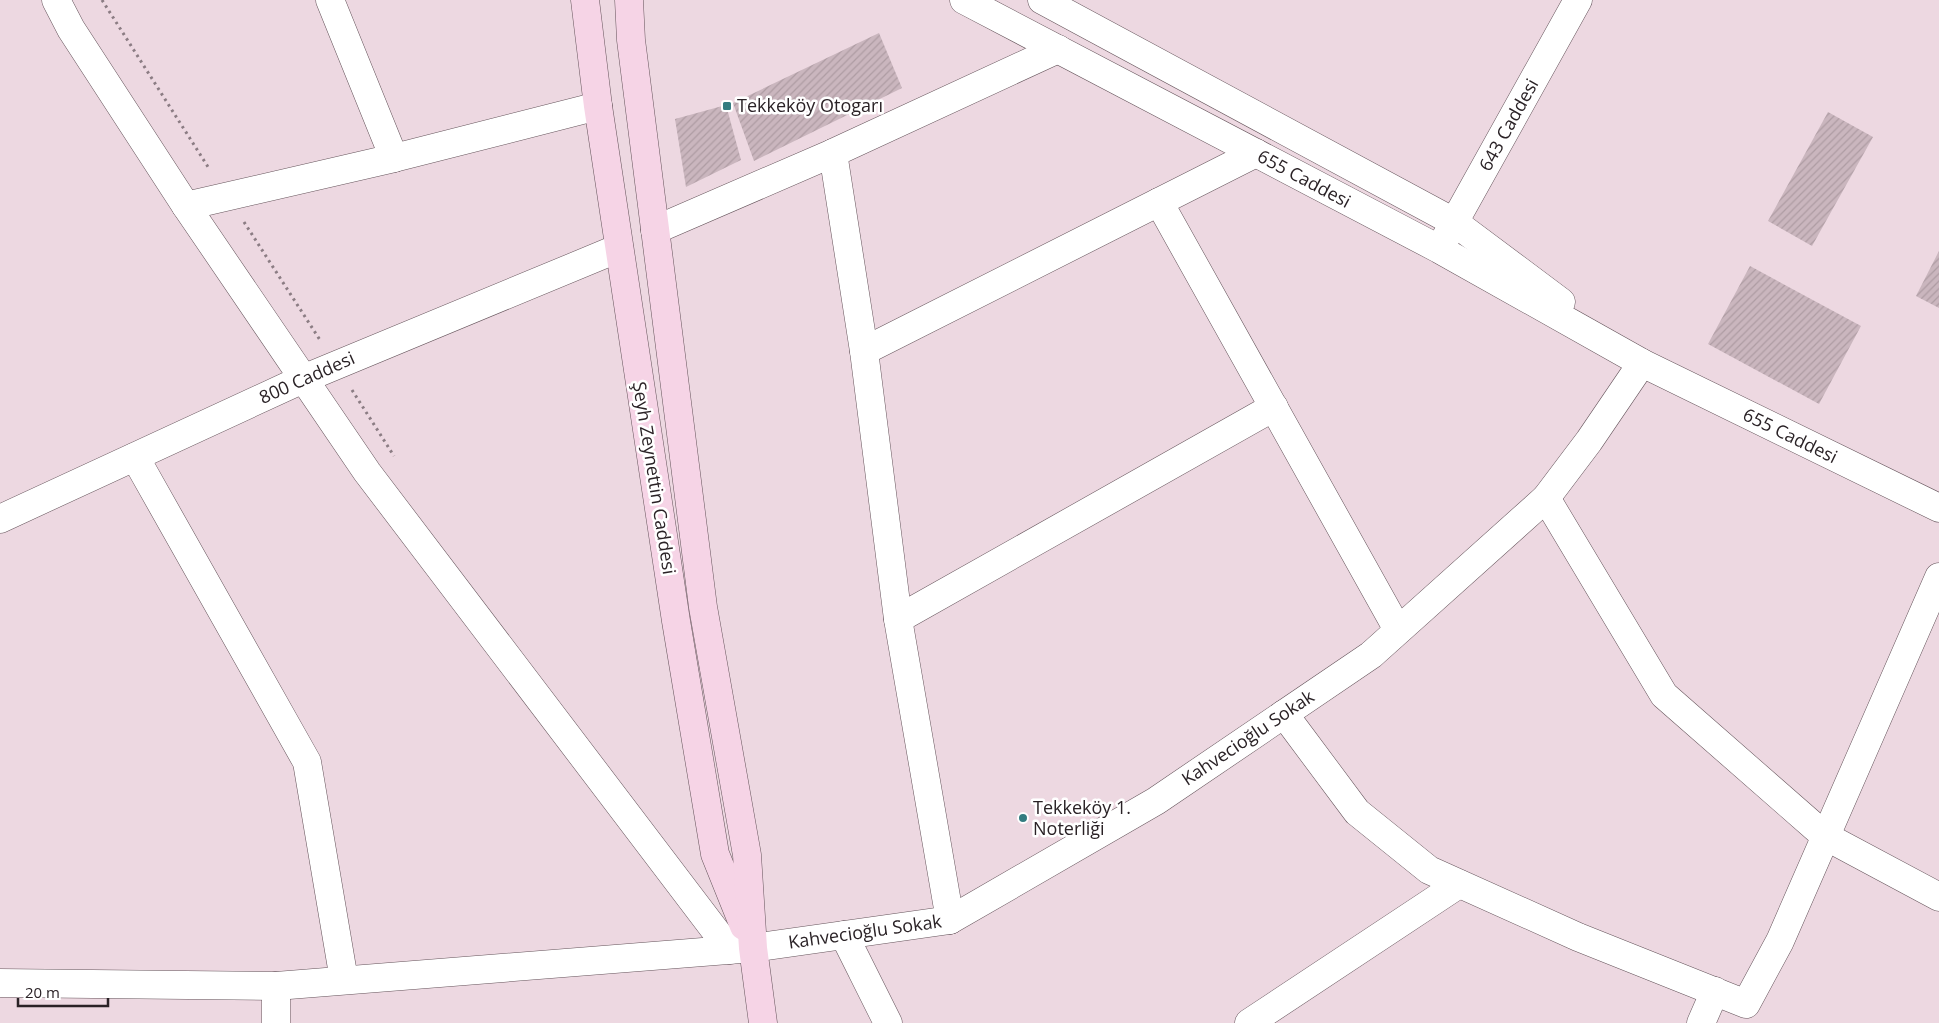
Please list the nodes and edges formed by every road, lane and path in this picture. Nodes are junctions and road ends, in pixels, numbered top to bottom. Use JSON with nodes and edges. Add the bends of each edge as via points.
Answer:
{"nodes":[{"id":1,"x":56,"y":0,"type":"edge"},
{"id":2,"x":102,"y":0,"type":"edge"},
{"id":3,"x":330,"y":0,"type":"edge"},
{"id":4,"x":585,"y":0,"type":"edge"},
{"id":5,"x":630,"y":0,"type":"edge"},
{"id":6,"x":964,"y":0,"type":"edge"},
{"id":7,"x":1042,"y":0,"type":"edge"},
{"id":8,"x":1578,"y":0,"type":"edge"},
{"id":9,"x":1058,"y":49,"type":"junction"},
{"id":10,"x":598,"y":106,"type":"junction"},
{"id":11,"x":833,"y":152,"type":"junction"},
{"id":12,"x":1256,"y":153,"type":"junction"},
{"id":13,"x":394,"y":158,"type":"junction"},
{"id":14,"x":228,"y":197,"type":"junction"},
{"id":15,"x":1159,"y":202,"type":"junction"},
{"id":16,"x":186,"y":206,"type":"junction"},
{"id":17,"x":1454,"y":222,"type":"junction"},
{"id":18,"x":655,"y":230,"type":"junction"},
{"id":19,"x":619,"y":248,"type":"junction"},
{"id":20,"x":1439,"y":250,"type":"junction"},
{"id":21,"x":864,"y":351,"type":"junction"},
{"id":22,"x":1642,"y":364,"type":"junction"},
{"id":23,"x":336,"y":365,"type":"junction"},
{"id":24,"x":303,"y":378,"type":"junction"},
{"id":25,"x":1274,"y":407,"type":"junction"},
{"id":26,"x":135,"y":456,"type":"junction"},
{"id":27,"x":398,"y":462,"type":"dead end"},
{"id":28,"x":1546,"y":498,"type":"junction"},
{"id":29,"x":1939,"y":508,"type":"edge"},
{"id":30,"x":0,"y":519,"type":"edge"},
{"id":31,"x":1939,"y":577,"type":"edge"},
{"id":32,"x":898,"y":619,"type":"junction"},
{"id":33,"x":1398,"y":630,"type":"junction"},
{"id":34,"x":1284,"y":714,"type":"junction"},
{"id":35,"x":1824,"y":836,"type":"junction"},
{"id":36,"x":1459,"y":884,"type":"junction"},
{"id":37,"x":1939,"y":897,"type":"edge"},
{"id":38,"x":950,"y":920,"type":"junction"},
{"id":39,"x":844,"y":935,"type":"junction"},
{"id":40,"x":742,"y":949,"type":"junction"},
{"id":41,"x":344,"y":980,"type":"junction"},
{"id":42,"x":0,"y":983,"type":"edge"},
{"id":43,"x":276,"y":986,"type":"junction"},
{"id":44,"x":1715,"y":991,"type":"junction"},
{"id":45,"x":1253,"y":1022,"type":"edge"},
{"id":46,"x":276,"y":1023,"type":"edge"},
{"id":47,"x":763,"y":1023,"type":"edge"},
{"id":48,"x":888,"y":1023,"type":"edge"},
{"id":49,"x":1701,"y":1023,"type":"edge"}],
"edges":[{"from":1,"to":16,"type":"street","via":[[71,30]]},
{"from":2,"to":14,"type":"path"},
{"from":3,"to":13,"type":"street"},
{"from":4,"to":10,"type":"main road","name":"Şeyh Zeynettin Caddesi"},
{"from":5,"to":18,"type":"main road","name":"Şeyh Zeynettin Caddesi","via":[[630,40]]},
{"from":6,"to":9,"type":"street","name":"655 Caddesi"},
{"from":7,"to":17,"type":"street","name":"655 Caddesi"},
{"from":8,"to":17,"type":"street","name":"643 Caddesi"},
{"from":9,"to":11,"type":"street"},
{"from":9,"to":12,"type":"street","name":"655 Caddesi"},
{"from":10,"to":13,"type":"street"},
{"from":10,"to":19,"type":"main road","name":"Şeyh Zeynettin Caddesi"},
{"from":11,"to":18,"type":"street"},
{"from":11,"to":21,"type":"street"},
{"from":12,"to":15,"type":"street"},
{"from":12,"to":20,"type":"street","name":"655 Caddesi"},
{"from":13,"to":14,"type":"street"},
{"from":14,"to":16,"type":"street"},
{"from":14,"to":23,"type":"path"},
{"from":15,"to":21,"type":"street"},
{"from":15,"to":25,"type":"street"},
{"from":16,"to":24,"type":"street"},
{"from":17,"to":20,"type":"street","name":"643 Caddesi"},
{"from":17,"to":22,"type":"street","name":"655 Caddesi"},
{"from":18,"to":40,"type":"main road","name":"Şeyh Zeynettin Caddesi","via":[[703,607],[747,855]]},
{"from":19,"to":23,"type":"street","name":"800 Caddesi"},
{"from":19,"to":40,"type":"main road","name":"Şeyh Zeynettin Caddesi","via":[[715,854]]},
{"from":20,"to":22,"type":"street","name":"655 Caddesi"},
{"from":21,"to":32,"type":"street"},
{"from":22,"to":28,"type":"street","name":"Kahvecioğlu Sokak"},
{"from":22,"to":29,"type":"street","name":"655 Caddesi"},
{"from":23,"to":24,"type":"street","name":"800 Caddesi"},
{"from":23,"to":27,"type":"path"},
{"from":24,"to":26,"type":"street","name":"800 Caddesi"},
{"from":24,"to":40,"type":"street","via":[[367,472]]},
{"from":25,"to":32,"type":"street"},
{"from":25,"to":33,"type":"street"},
{"from":26,"to":30,"type":"street","name":"800 Caddesi"},
{"from":26,"to":41,"type":"street","via":[[307,762]]},
{"from":28,"to":33,"type":"street","name":"Kahvecioğlu Sokak"},
{"from":28,"to":35,"type":"street","via":[[1664,695]]},
{"from":31,"to":35,"type":"street"},
{"from":32,"to":38,"type":"street"},
{"from":33,"to":34,"type":"street","name":"Kahvecioğlu Sokak","via":[[1371,655]]},
{"from":34,"to":36,"type":"street","via":[[1357,812],[1429,870]]},
{"from":34,"to":38,"type":"street","name":"Kahvecioğlu Sokak","via":[[1156,801]]},
{"from":35,"to":37,"type":"street"},
{"from":35,"to":44,"type":"street","via":[[1780,941],[1746,1004]]},
{"from":36,"to":44,"type":"street","via":[[1578,937]]},
{"from":36,"to":45,"type":"street"},
{"from":38,"to":39,"type":"street","name":"Kahvecioğlu Sokak"},
{"from":39,"to":40,"type":"street","name":"Kahvecioğlu Sokak"},
{"from":39,"to":48,"type":"street"},
{"from":40,"to":41,"type":"street","name":"Kahvecioğlu Sokak"},
{"from":40,"to":47,"type":"main road","name":"Şeyh Zeynettin Caddesi"},
{"from":41,"to":43,"type":"street","name":"Kahvecioğlu Sokak"},
{"from":42,"to":43,"type":"street","name":"Kahvecioğlu Sokak"},
{"from":43,"to":46,"type":"street"},
{"from":44,"to":49,"type":"street"}]}
